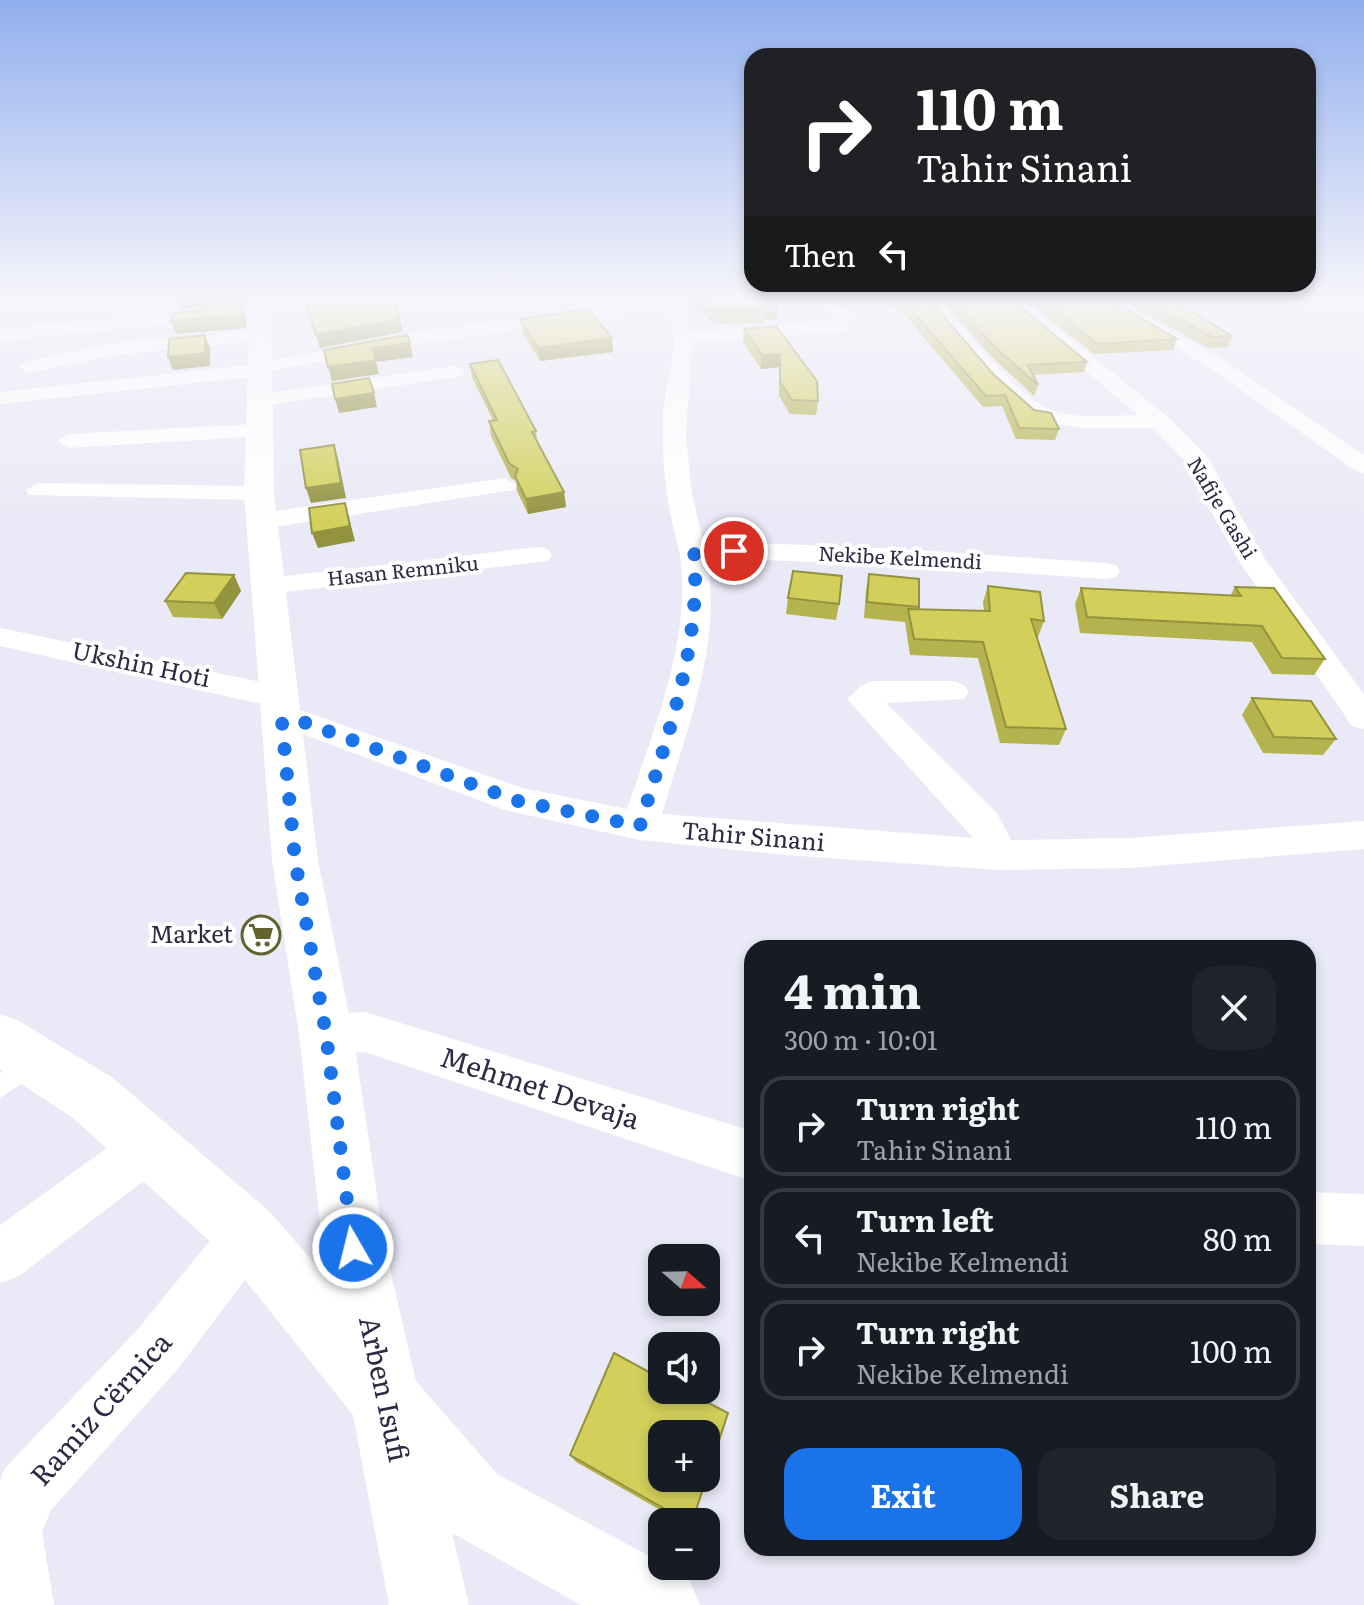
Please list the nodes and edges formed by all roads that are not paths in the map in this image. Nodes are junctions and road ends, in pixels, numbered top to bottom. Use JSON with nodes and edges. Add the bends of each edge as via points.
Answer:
{"nodes":[{"id":1,"x":260,"y":374,"type":"edge"},
{"id":2,"x":280,"y":374,"type":"edge"},
{"id":3,"x":402,"y":374,"type":"edge"},
{"id":4,"x":674,"y":374,"type":"edge"},
{"id":5,"x":997,"y":374,"type":"edge"},
{"id":6,"x":1101,"y":374,"type":"edge"},
{"id":7,"x":1232,"y":374,"type":"edge"},
{"id":8,"x":260,"y":379,"type":"junction"},
{"id":9,"x":0,"y":398,"type":"edge"},
{"id":10,"x":1159,"y":421,"type":"junction"},
{"id":11,"x":258,"y":431,"type":"junction"},
{"id":12,"x":68,"y":441,"type":"dead end"},
{"id":13,"x":1364,"y":466,"type":"edge"},
{"id":14,"x":505,"y":485,"type":"dead end"},
{"id":15,"x":38,"y":490,"type":"dead end"},
{"id":16,"x":260,"y":507,"type":"junction"},
{"id":17,"x":694,"y":549,"type":"junction"},
{"id":18,"x":539,"y":555,"type":"dead end"},
{"id":19,"x":1106,"y":571,"type":"dead end"},
{"id":20,"x":268,"y":586,"type":"junction"},
{"id":21,"x":0,"y":637,"type":"edge"},
{"id":22,"x":953,"y":692,"type":"dead end"},
{"id":23,"x":281,"y":710,"type":"junction"},
{"id":24,"x":1364,"y":718,"type":"edge"},
{"id":25,"x":640,"y":826,"type":"junction"},
{"id":26,"x":1364,"y":835,"type":"edge"},
{"id":27,"x":1000,"y":855,"type":"junction"},
{"id":28,"x":326,"y":1034,"type":"junction"},
{"id":29,"x":12,"y":1062,"type":"edge"},
{"id":30,"x":149,"y":1147,"type":"junction"},
{"id":31,"x":744,"y":1153,"type":"edge"},
{"id":32,"x":1316,"y":1218,"type":"edge"},
{"id":33,"x":1364,"y":1220,"type":"edge"},
{"id":34,"x":248,"y":1234,"type":"junction"},
{"id":35,"x":0,"y":1257,"type":"edge"},
{"id":36,"x":386,"y":1401,"type":"junction"},
{"id":37,"x":21,"y":1605,"type":"edge"},
{"id":38,"x":429,"y":1605,"type":"edge"},
{"id":39,"x":660,"y":1605,"type":"edge"}],
"edges":[{"from":1,"to":8,"type":"street"},
{"from":2,"to":8,"type":"street"},
{"from":3,"to":8,"type":"street"},
{"from":4,"to":17,"type":"street","via":[[681,505]]},
{"from":5,"to":10,"type":"street","via":[[1042,415]]},
{"from":6,"to":10,"type":"street","name":"Nafije Gashi"},
{"from":7,"to":13,"type":"street"},
{"from":8,"to":9,"type":"street"},
{"from":8,"to":11,"type":"street"},
{"from":10,"to":24,"type":"street","name":"Nafije Gashi","via":[[1199,461],[1253,561]]},
{"from":11,"to":12,"type":"street"},
{"from":11,"to":16,"type":"street"},
{"from":14,"to":16,"type":"street"},
{"from":15,"to":16,"type":"street"},
{"from":16,"to":20,"type":"street"},
{"from":17,"to":19,"type":"street","name":"Nekibe Kelmendi"},
{"from":17,"to":25,"type":"street","via":[[694,616],[685,680]]},
{"from":18,"to":20,"type":"street","name":"Hasan Remniku"},
{"from":20,"to":23,"type":"street"},
{"from":21,"to":23,"type":"street","name":"Ukshin Hoti"},
{"from":22,"to":27,"type":"street","via":[[873,692],[863,699],[984,823]]},
{"from":23,"to":25,"type":"street","name":"Tahir Sinani","via":[[518,801]]},
{"from":23,"to":28,"type":"street","name":"Arben Isufi","via":[[295,860]]},
{"from":25,"to":27,"type":"street","name":"Tahir Sinani"},
{"from":26,"to":27,"type":"street","name":"Tahir Sinani","via":[[1129,853]]},
{"from":28,"to":31,"type":"street","name":"Mehmet Devaja","via":[[365,1032]]},
{"from":28,"to":36,"type":"street","name":"Arben Isufi","via":[[353,1248]]},
{"from":29,"to":30,"type":"street","via":[[93,1098]]},
{"from":30,"to":34,"type":"street"},
{"from":30,"to":35,"type":"street"},
{"from":32,"to":33,"type":"street"},
{"from":34,"to":36,"type":"street"},
{"from":34,"to":37,"type":"street","name":"Ramiz Cërnica","via":[[157,1350],[27,1490],[11,1532]]},
{"from":36,"to":38,"type":"street","name":"Arben Isufi"},
{"from":36,"to":39,"type":"street","via":[[470,1501]]}]}
